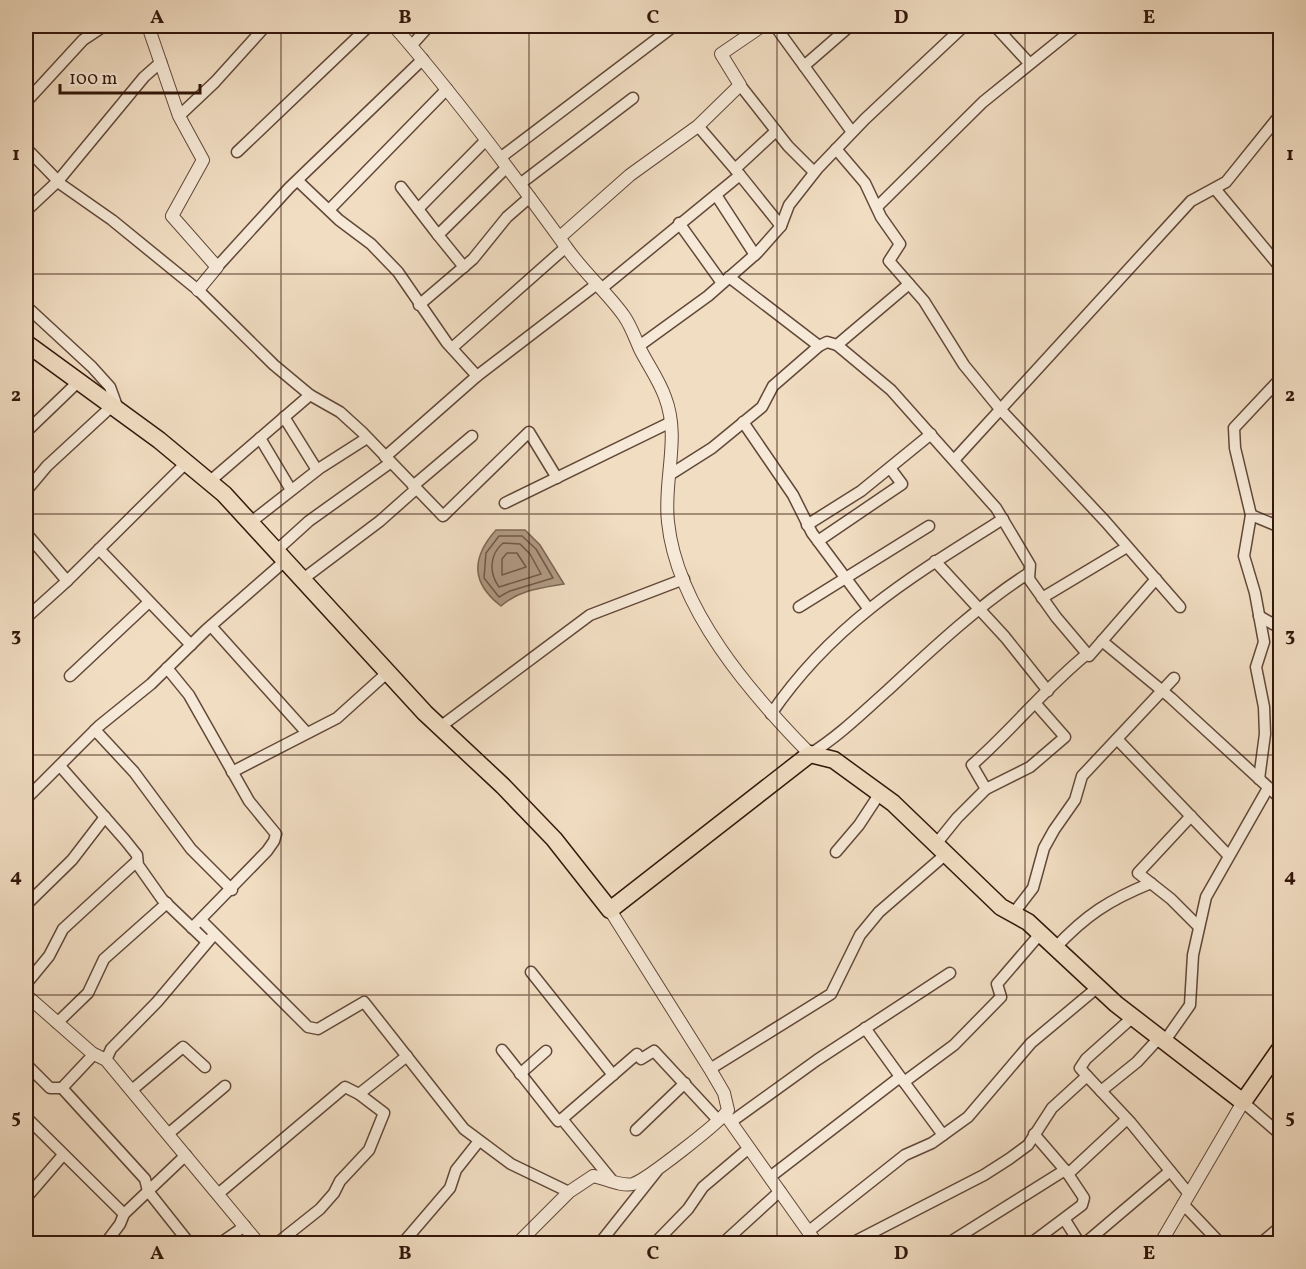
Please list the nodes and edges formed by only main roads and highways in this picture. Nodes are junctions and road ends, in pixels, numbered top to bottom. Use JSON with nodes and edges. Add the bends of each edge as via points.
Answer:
{"nodes":[{"id":1,"x":28,"y":349,"type":"edge"},
{"id":2,"x":1281,"y":1049,"type":"edge"}],
"edges":[{"from":1,"to":2,"type":"highway","via":[[186,463],[251,522],[440,727],[554,839],[610,910],[810,754],[834,760],[880,793],[1001,907],[1040,934],[1133,1017],[1243,1102]]}]}
